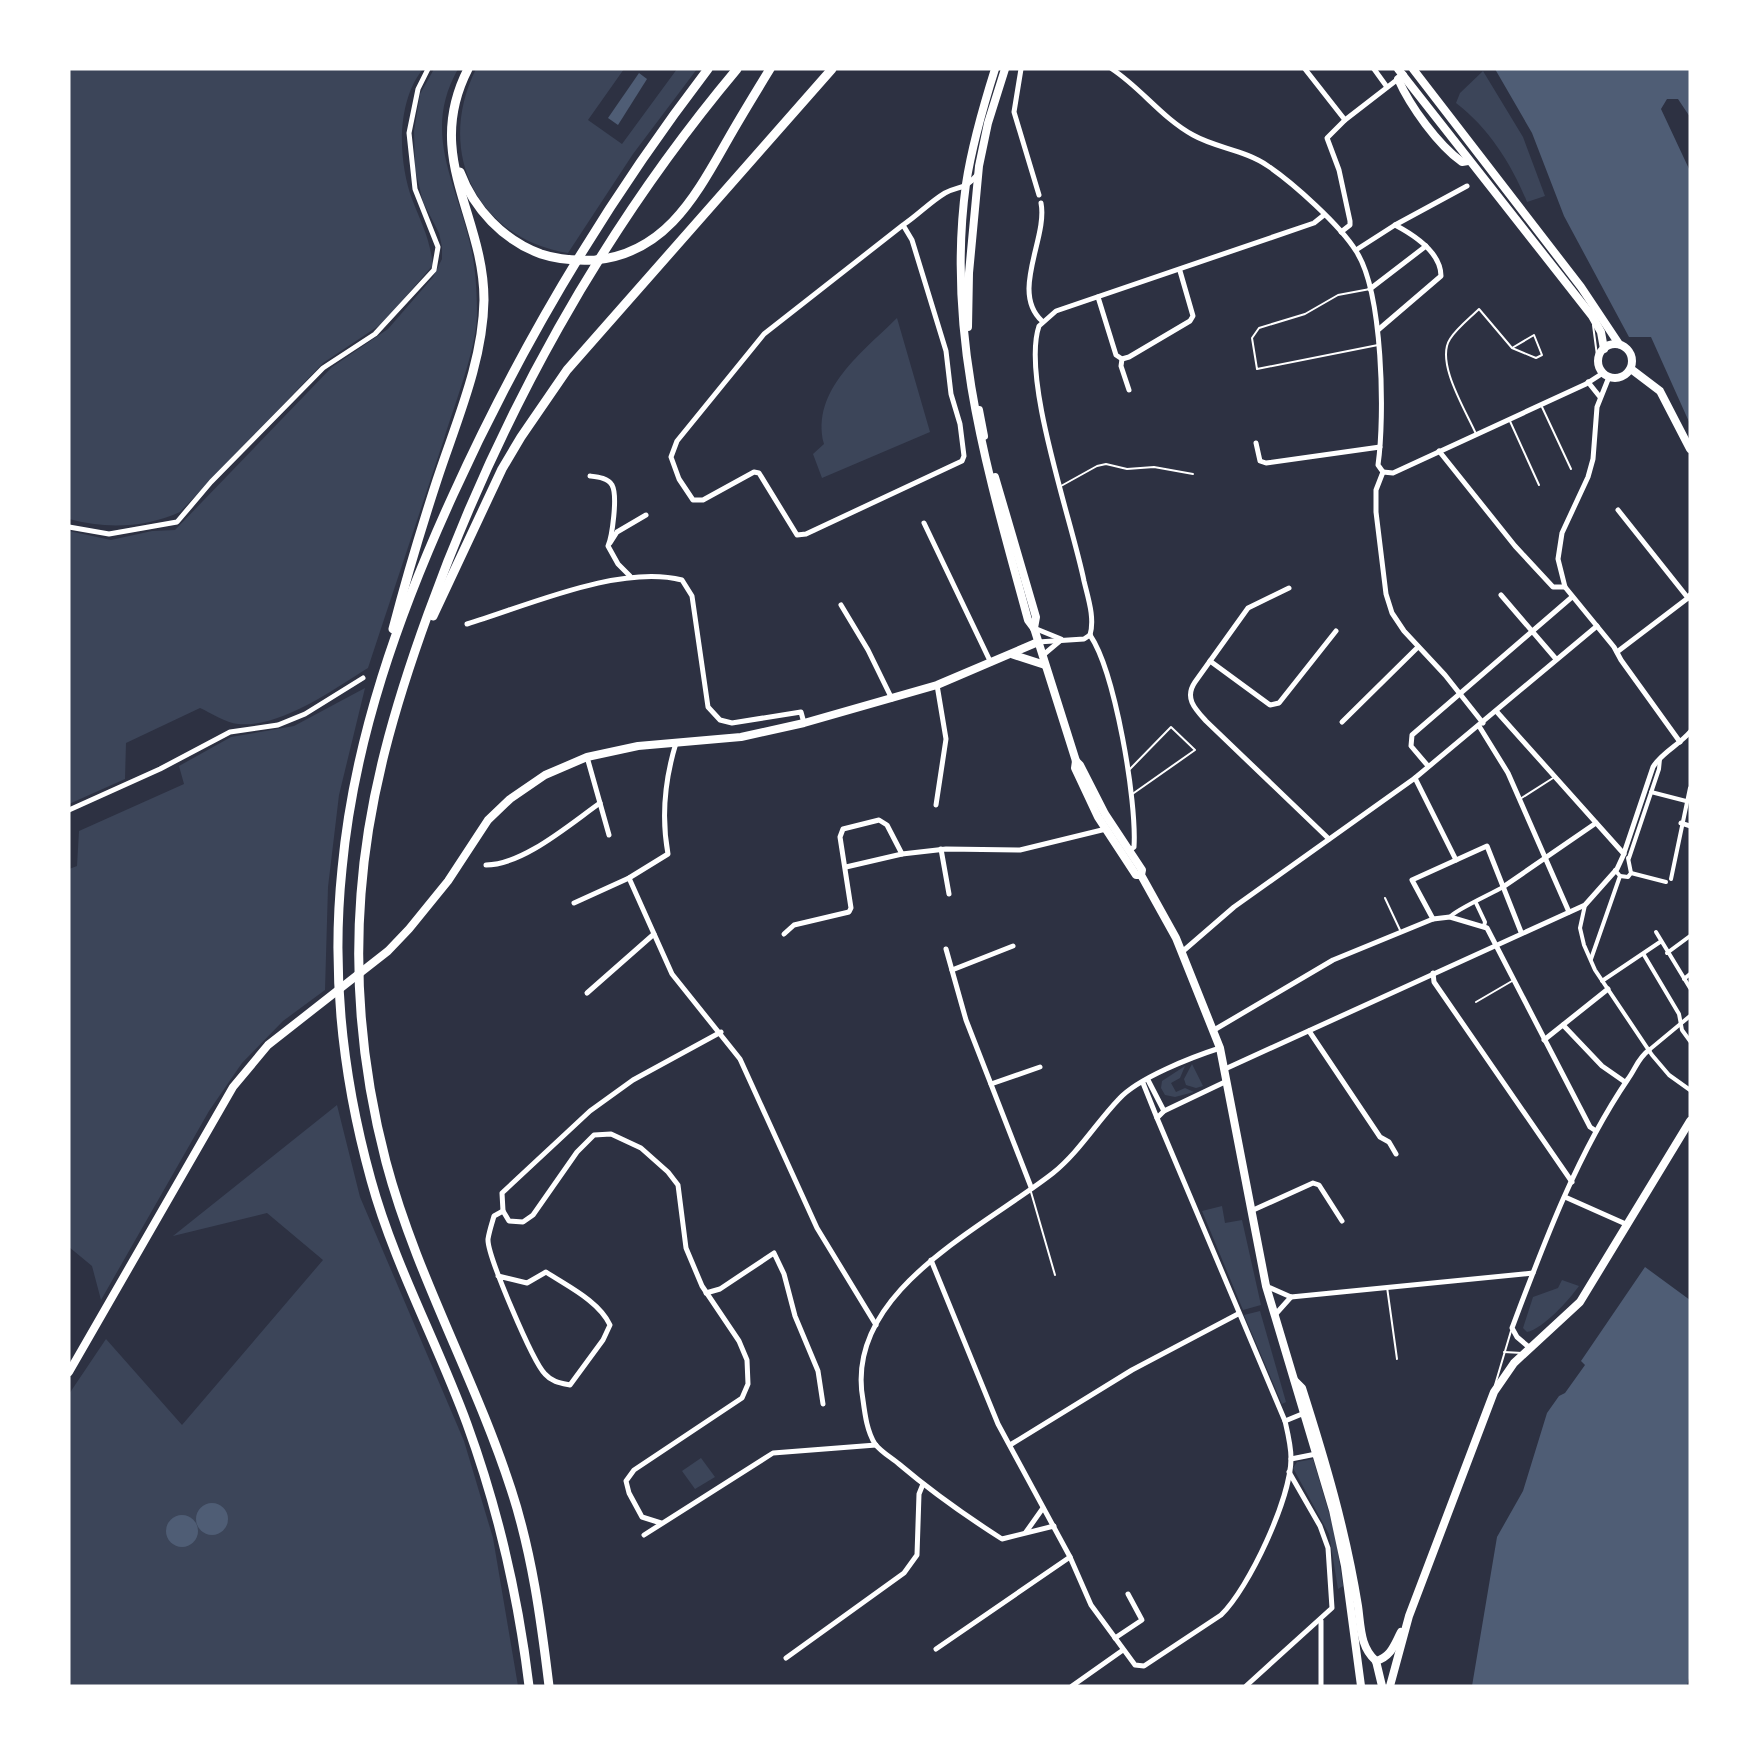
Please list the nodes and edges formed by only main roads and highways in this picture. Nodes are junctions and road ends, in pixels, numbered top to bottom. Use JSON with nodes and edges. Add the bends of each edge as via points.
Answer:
{"nodes":[{"id":1,"x":468,"y":69,"type":"edge"},
{"id":2,"x":708,"y":69,"type":"edge"},
{"id":3,"x":737,"y":69,"type":"edge"},
{"id":4,"x":770,"y":69,"type":"edge"},
{"id":5,"x":832,"y":69,"type":"edge"},
{"id":6,"x":995,"y":69,"type":"edge"},
{"id":7,"x":1005,"y":69,"type":"edge"},
{"id":8,"x":1413,"y":69,"type":"edge"},
{"id":9,"x":1399,"y":74,"type":"edge"},
{"id":10,"x":458,"y":95,"type":"junction"},
{"id":11,"x":1619,"y":344,"type":"junction"},
{"id":12,"x":1604,"y":349,"type":"junction"},
{"id":13,"x":1631,"y":369,"type":"junction"},
{"id":14,"x":1690,"y":449,"type":"edge"},
{"id":15,"x":1034,"y":628,"type":"junction"},
{"id":16,"x":1038,"y":642,"type":"junction"},
{"id":17,"x":1014,"y":655,"type":"junction"},
{"id":18,"x":1045,"y":665,"type":"junction"},
{"id":19,"x":405,"y":678,"type":"junction"},
{"id":20,"x":369,"y":724,"type":"junction"},
{"id":21,"x":1690,"y":1121,"type":"edge"},
{"id":22,"x":69,"y":1372,"type":"edge"},
{"id":23,"x":1295,"y":1381,"type":"junction"},
{"id":24,"x":1346,"y":1566,"type":"junction"},
{"id":25,"x":1409,"y":1616,"type":"junction"},
{"id":26,"x":1376,"y":1662,"type":"junction"},
{"id":27,"x":529,"y":1686,"type":"edge"},
{"id":28,"x":549,"y":1686,"type":"edge"},
{"id":29,"x":1360,"y":1686,"type":"edge"},
{"id":30,"x":1382,"y":1686,"type":"edge"},
{"id":31,"x":1390,"y":1686,"type":"edge"}],
"edges":[{"from":1,"to":10,"type":"highway"},
{"from":2,"to":20,"type":"highway","via":[[588,242],[504,389],[444,514],[400,623]]},
{"from":3,"to":19,"type":"highway","via":[[672,151],[609,244],[540,362],[446,565]]},
{"from":4,"to":10,"type":"highway","via":[[684,213],[640,248],[606,259],[549,256],[524,247],[483,213],[467,189],[456,159],[453,127]]},
{"from":5,"to":19,"type":"highway","via":[[567,370],[541,406],[482,506]]},
{"from":6,"to":15,"type":"main road","via":[[976,133],[966,188],[962,313],[976,426],[1029,622]]},
{"from":7,"to":15,"type":"main road","via":[[977,175],[969,273],[969,355],[986,444],[1036,617]]},
{"from":8,"to":11,"type":"main road","via":[[1588,297]]},
{"from":9,"to":12,"type":"main road","via":[[1406,97],[1451,155],[1468,161],[1592,316]]},
{"from":10,"to":20,"type":"highway","via":[[452,122],[452,153],[481,270],[481,333],[404,584]]},
{"from":11,"to":12,"type":"main road"},
{"from":11,"to":13,"type":"main road","via":[[1631,354]]},
{"from":12,"to":13,"type":"main road","via":[[1598,363],[1606,375],[1624,376]]},
{"from":13,"to":14,"type":"main road","via":[[1660,391]]},
{"from":15,"to":16,"type":"main road"},
{"from":16,"to":17,"type":"main road"},
{"from":16,"to":18,"type":"main road"},
{"from":17,"to":18,"type":"main road"},
{"from":17,"to":22,"type":"main road","via":[[937,685],[804,723],[741,737],[638,746],[587,757],[540,778],[510,799],[495,813],[409,929],[380,957],[268,1045],[233,1087]]},
{"from":18,"to":23,"type":"main road","via":[[1076,760],[1075,768],[1088,798],[1142,870],[1214,1030],[1225,1069],[1266,1286]]},
{"from":19,"to":28,"type":"highway","via":[[377,782],[363,870],[359,947],[362,1045],[374,1114],[402,1212],[512,1491],[535,1584]]},
{"from":20,"to":27,"type":"highway","via":[[349,813],[339,906],[339,1002],[348,1076],[372,1185],[393,1246],[466,1420],[494,1501],[512,1578]]},
{"from":21,"to":25,"type":"main road","via":[[1580,1302],[1527,1351],[1494,1392]]},
{"from":23,"to":24,"type":"main road"},
{"from":23,"to":26,"type":"main road","via":[[1302,1388],[1338,1504],[1364,1646]]},
{"from":24,"to":26,"type":"main road","via":[[1362,1652]]},
{"from":24,"to":29,"type":"main road"},
{"from":25,"to":26,"type":"main road","via":[[1390,1653]]},
{"from":25,"to":31,"type":"main road"},
{"from":26,"to":30,"type":"main road"}]}
